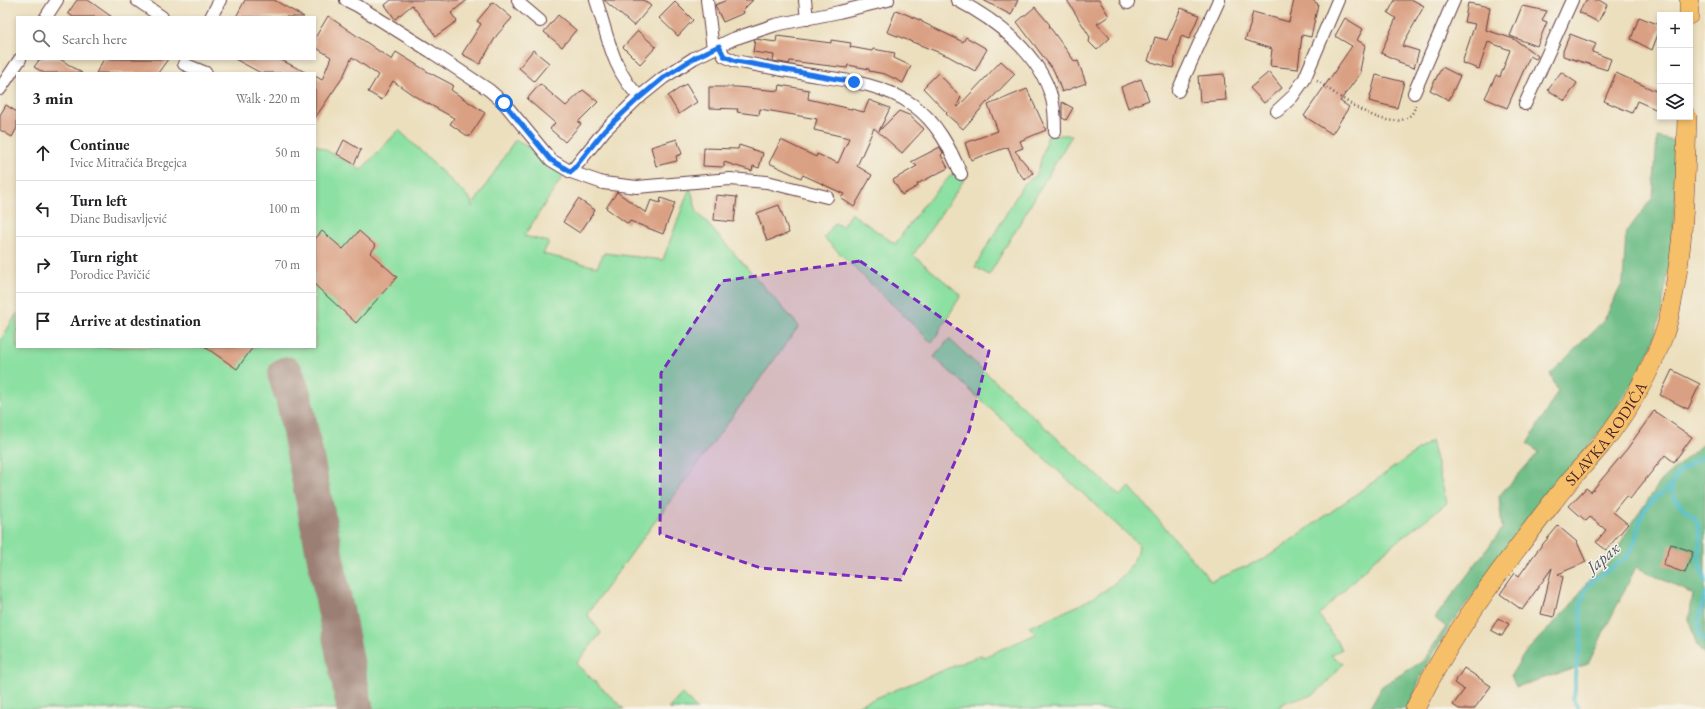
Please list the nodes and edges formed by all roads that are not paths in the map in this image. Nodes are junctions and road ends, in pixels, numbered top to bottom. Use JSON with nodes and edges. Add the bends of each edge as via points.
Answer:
{"nodes":[{"id":1,"x":57,"y":0,"type":"edge"},
{"id":2,"x":137,"y":0,"type":"edge"},
{"id":3,"x":220,"y":0,"type":"edge"},
{"id":4,"x":346,"y":0,"type":"edge"},
{"id":5,"x":518,"y":0,"type":"edge"},
{"id":6,"x":596,"y":0,"type":"edge"},
{"id":7,"x":707,"y":0,"type":"edge"},
{"id":8,"x":805,"y":0,"type":"edge"},
{"id":9,"x":888,"y":0,"type":"edge"},
{"id":10,"x":956,"y":0,"type":"edge"},
{"id":11,"x":1219,"y":0,"type":"edge"},
{"id":12,"x":1338,"y":0,"type":"edge"},
{"id":13,"x":1454,"y":0,"type":"edge"},
{"id":14,"x":1572,"y":0,"type":"edge"},
{"id":15,"x":1689,"y":0,"type":"edge"},
{"id":16,"x":360,"y":3,"type":"edge"},
{"id":17,"x":1689,"y":12,"type":"edge"},
{"id":18,"x":47,"y":16,"type":"edge"},
{"id":19,"x":161,"y":16,"type":"edge"},
{"id":20,"x":212,"y":16,"type":"edge"},
{"id":21,"x":807,"y":18,"type":"junction"},
{"id":22,"x":540,"y":21,"type":"dead end"},
{"id":23,"x":716,"y":47,"type":"junction"},
{"id":24,"x":20,"y":60,"type":"edge"},
{"id":25,"x":183,"y":65,"type":"edge"},
{"id":26,"x":15,"y":72,"type":"edge"},
{"id":27,"x":203,"y":72,"type":"edge"},
{"id":28,"x":0,"y":89,"type":"edge"},
{"id":29,"x":1178,"y":91,"type":"dead end"},
{"id":30,"x":1414,"y":93,"type":"road end"},
{"id":31,"x":640,"y":97,"type":"junction"},
{"id":32,"x":1525,"y":104,"type":"dead end"},
{"id":33,"x":1277,"y":111,"type":"dead end"},
{"id":34,"x":1687,"y":120,"type":"edge"},
{"id":35,"x":1055,"y":132,"type":"dead end"},
{"id":36,"x":571,"y":172,"type":"junction"},
{"id":37,"x":961,"y":174,"type":"dead end"},
{"id":38,"x":827,"y":197,"type":"dead end"},
{"id":39,"x":1415,"y":709,"type":"edge"}],
"edges":[{"from":1,"to":18,"type":"street"},
{"from":2,"to":19,"type":"street"},
{"from":3,"to":20,"type":"street"},
{"from":4,"to":16,"type":"street"},
{"from":5,"to":22,"type":"street"},
{"from":6,"to":31,"type":"street","via":[[622,75],[628,86]]},
{"from":7,"to":23,"type":"street"},
{"from":8,"to":21,"type":"street"},
{"from":9,"to":21,"type":"street"},
{"from":10,"to":35,"type":"street","via":[[992,20],[1023,49],[1046,84],[1053,104]]},
{"from":11,"to":29,"type":"street"},
{"from":12,"to":33,"type":"street","via":[[1307,74],[1292,97]]},
{"from":13,"to":30,"type":"street"},
{"from":14,"to":32,"type":"street"},
{"from":15,"to":17,"type":"main road"},
{"from":16,"to":36,"type":"street","via":[[489,90],[504,103],[551,160]]},
{"from":21,"to":23,"type":"street","via":[[770,26],[733,38]]},
{"from":23,"to":31,"type":"street","via":[[663,78]]},
{"from":23,"to":37,"type":"street","via":[[724,56],[736,61],[854,82],[895,95],[913,105],[936,128],[954,156]]},
{"from":24,"to":26,"type":"street"},
{"from":25,"to":27,"type":"street"},
{"from":26,"to":28,"type":"street"},
{"from":31,"to":36,"type":"street","via":[[605,130]]},
{"from":34,"to":39,"type":"main road","name":"SLAVKA RODIĆA","via":[[1684,201],[1677,277],[1665,333],[1651,366],[1637,393],[1602,443],[1556,497],[1460,629],[1431,676]]},
{"from":36,"to":38,"type":"street","via":[[603,183],[637,187],[730,179],[767,182]]}]}
